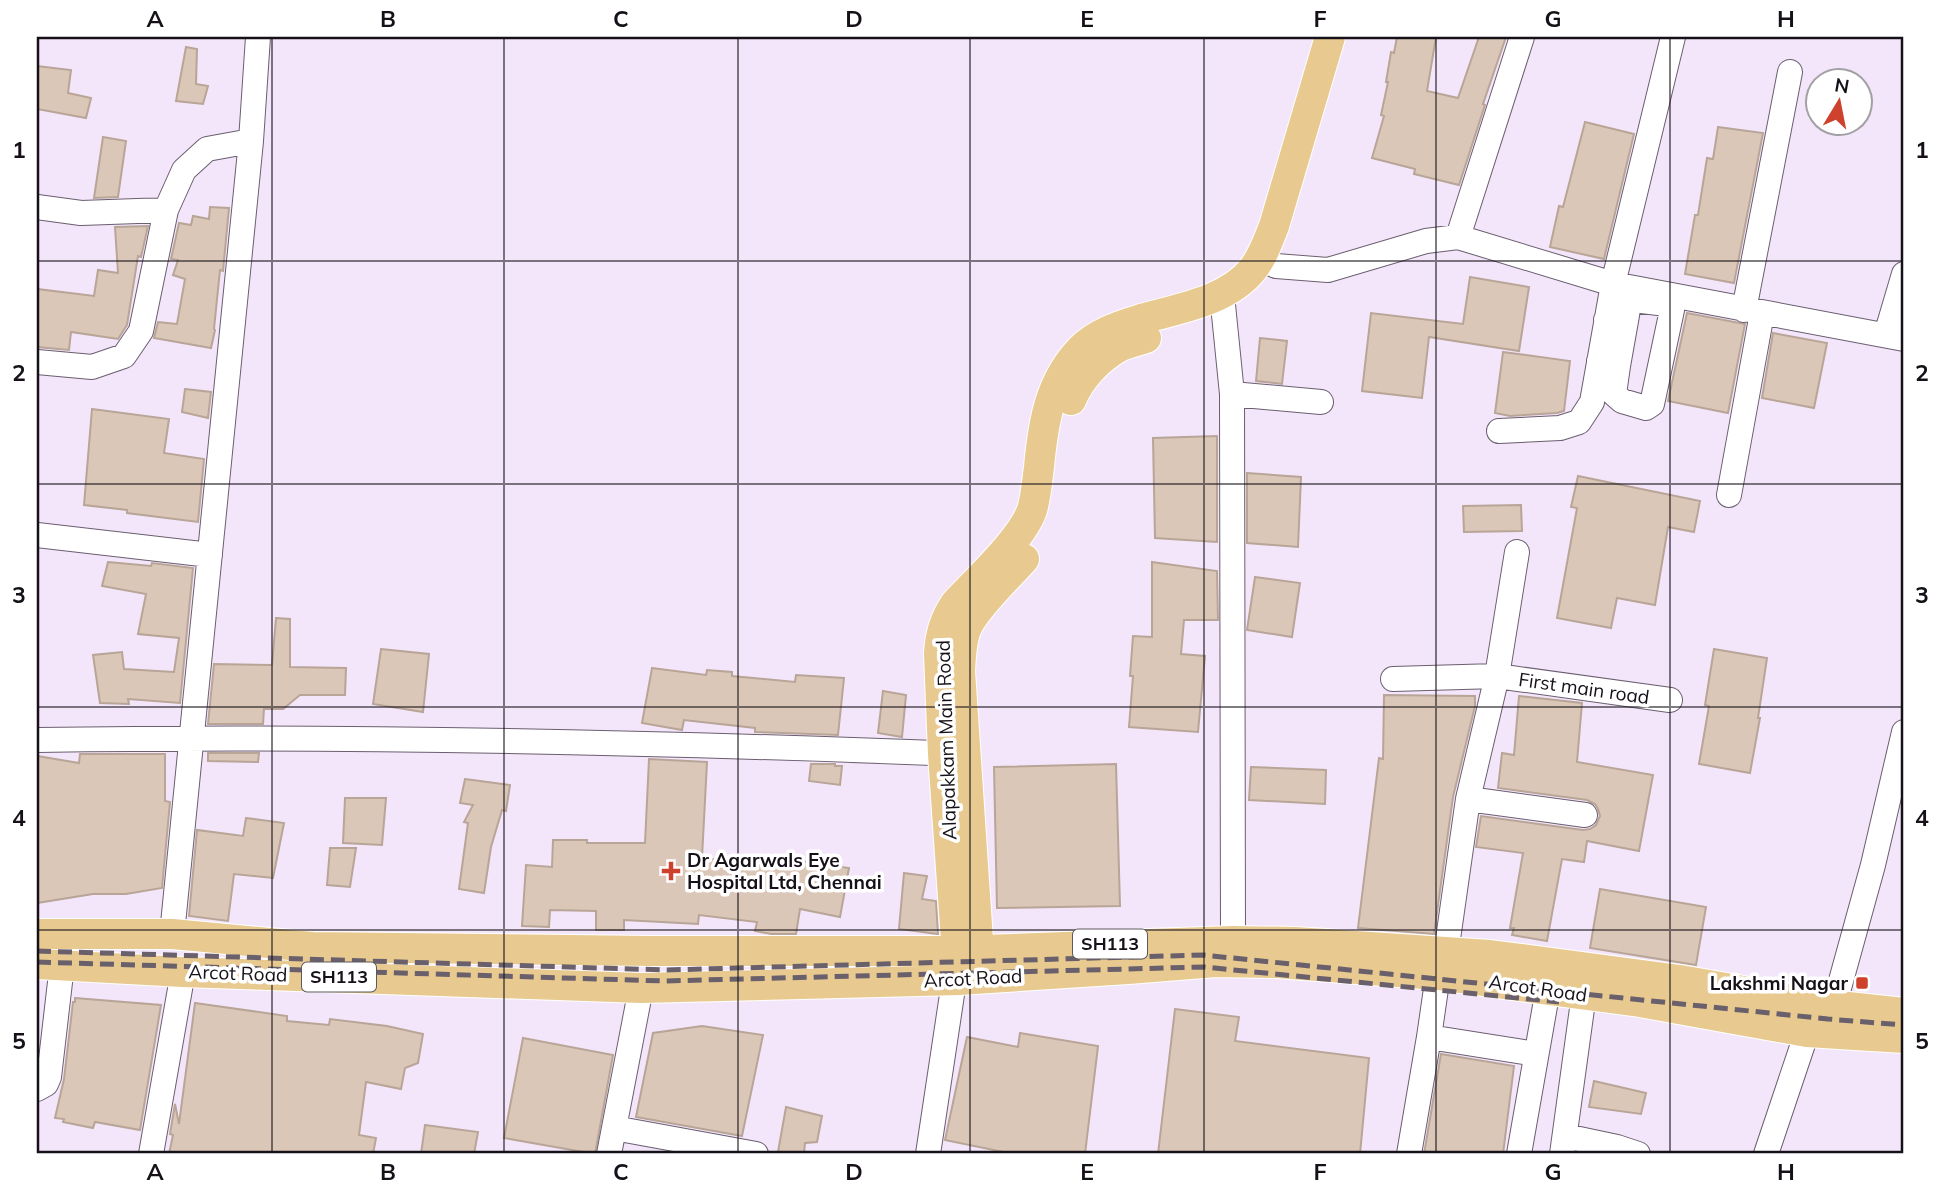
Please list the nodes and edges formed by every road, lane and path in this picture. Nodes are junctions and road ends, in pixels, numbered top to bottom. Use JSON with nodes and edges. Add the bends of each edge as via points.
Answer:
{"nodes":[{"id":1,"x":258,"y":37,"type":"edge"},
{"id":2,"x":1330,"y":37,"type":"edge"},
{"id":3,"x":1350,"y":37,"type":"edge"},
{"id":4,"x":1522,"y":37,"type":"edge"},
{"id":5,"x":1673,"y":37,"type":"edge"},
{"id":6,"x":1790,"y":72,"type":"dead end"},
{"id":7,"x":251,"y":141,"type":"junction"},
{"id":8,"x":37,"y":207,"type":"edge"},
{"id":9,"x":166,"y":210,"type":"junction"},
{"id":10,"x":1458,"y":237,"type":"junction"},
{"id":11,"x":1268,"y":262,"type":"junction"},
{"id":12,"x":1904,"y":274,"type":"edge"},
{"id":13,"x":1613,"y":284,"type":"junction"},
{"id":14,"x":1223,"y":304,"type":"junction"},
{"id":15,"x":1753,"y":311,"type":"junction"},
{"id":16,"x":1616,"y":321,"type":"junction"},
{"id":17,"x":1895,"y":337,"type":"edge"},
{"id":18,"x":37,"y":362,"type":"edge"},
{"id":19,"x":1609,"y":363,"type":"junction"},
{"id":20,"x":1232,"y":394,"type":"junction"},
{"id":21,"x":1321,"y":402,"type":"dead end"},
{"id":22,"x":1499,"y":431,"type":"dead end"},
{"id":23,"x":1729,"y":495,"type":"dead end"},
{"id":24,"x":37,"y":535,"type":"edge"},
{"id":25,"x":1517,"y":552,"type":"dead end"},
{"id":26,"x":210,"y":555,"type":"junction"},
{"id":27,"x":1497,"y":676,"type":"junction"},
{"id":28,"x":1392,"y":679,"type":"dead end"},
{"id":29,"x":1670,"y":700,"type":"dead end"},
{"id":30,"x":1904,"y":732,"type":"edge"},
{"id":31,"x":191,"y":737,"type":"junction"},
{"id":32,"x":37,"y":740,"type":"edge"},
{"id":33,"x":954,"y":754,"type":"junction"},
{"id":34,"x":1468,"y":799,"type":"junction"},
{"id":35,"x":1585,"y":816,"type":"dead end"},
{"id":36,"x":37,"y":934,"type":"edge"},
{"id":37,"x":172,"y":934,"type":"junction"},
{"id":38,"x":1233,"y":941,"type":"junction"},
{"id":39,"x":49,"y":964,"type":"edge"},
{"id":40,"x":1442,"y":964,"type":"junction"},
{"id":41,"x":968,"y":965,"type":"junction"},
{"id":42,"x":183,"y":972,"type":"junction"},
{"id":43,"x":641,"y":988,"type":"junction"},
{"id":44,"x":1548,"y":989,"type":"junction"},
{"id":45,"x":1584,"y":994,"type":"junction"},
{"id":46,"x":1834,"y":1006,"type":"junction"},
{"id":47,"x":1904,"y":1013,"type":"edge"},
{"id":48,"x":1807,"y":1031,"type":"junction"},
{"id":49,"x":1429,"y":1037,"type":"junction"},
{"id":50,"x":1904,"y":1038,"type":"edge"},
{"id":51,"x":1536,"y":1054,"type":"junction"},
{"id":52,"x":37,"y":1089,"type":"edge"},
{"id":53,"x":614,"y":1128,"type":"junction"},
{"id":54,"x":1564,"y":1145,"type":"edge"},
{"id":55,"x":150,"y":1154,"type":"edge"},
{"id":56,"x":609,"y":1154,"type":"edge"},
{"id":57,"x":756,"y":1154,"type":"edge"},
{"id":58,"x":928,"y":1154,"type":"edge"},
{"id":59,"x":1409,"y":1154,"type":"edge"},
{"id":60,"x":1519,"y":1154,"type":"edge"},
{"id":61,"x":1638,"y":1154,"type":"edge"},
{"id":62,"x":1766,"y":1154,"type":"edge"}],
"edges":[{"from":1,"to":7,"type":"street"},
{"from":2,"to":11,"type":"main road","name":"Alapakkam Main Road","via":[[1274,226]]},
{"from":3,"to":11,"type":"main road","name":"Alapakkam Main Road","via":[[1294,232]]},
{"from":4,"to":10,"type":"street"},
{"from":5,"to":13,"type":"street"},
{"from":6,"to":15,"type":"street"},
{"from":7,"to":9,"type":"street","via":[[200,154],[184,170]]},
{"from":7,"to":26,"type":"street"},
{"from":8,"to":9,"type":"street","via":[[81,213]]},
{"from":9,"to":18,"type":"street","via":[[141,331],[130,349],[124,356],[92,367]]},
{"from":10,"to":11,"type":"street","via":[[1426,241],[1328,270]]},
{"from":10,"to":13,"type":"street"},
{"from":11,"to":14,"type":"main road","name":"Alapakkam Main Road","via":[[1241,282]]},
{"from":12,"to":17,"type":"street"},
{"from":13,"to":15,"type":"street"},
{"from":13,"to":16,"type":"street"},
{"from":14,"to":20,"type":"street"},
{"from":14,"to":33,"type":"main road","name":"Alapakkam Main Road","via":[[1131,322],[1103,334],[1080,350],[1056,384],[1042,437],[1033,507],[1025,525],[955,604],[940,637]]},
{"from":15,"to":17,"type":"street"},
{"from":15,"to":23,"type":"street"},
{"from":16,"to":19,"type":"street"},
{"from":16,"to":19,"type":"street","via":[[1633,300],[1667,304],[1672,310],[1652,404],[1646,408],[1614,394]]},
{"from":19,"to":22,"type":"street","via":[[1579,422],[1560,428]]},
{"from":20,"to":21,"type":"street"},
{"from":20,"to":38,"type":"street"},
{"from":24,"to":26,"type":"street"},
{"from":25,"to":27,"type":"street"},
{"from":26,"to":31,"type":"street"},
{"from":27,"to":28,"type":"street","name":"First main road"},
{"from":27,"to":29,"type":"street","name":"First main road"},
{"from":27,"to":34,"type":"street","name":"First main road"},
{"from":30,"to":46,"type":"street"},
{"from":31,"to":32,"type":"street"},
{"from":31,"to":33,"type":"street","via":[[441,739]]},
{"from":31,"to":37,"type":"street"},
{"from":33,"to":41,"type":"main road","name":"Alapakkam Main Road"},
{"from":34,"to":35,"type":"street"},
{"from":34,"to":40,"type":"street","name":"First main road"},
{"from":36,"to":37,"type":"main road","name":"Arcot Road","number":"SH113"},
{"from":37,"to":41,"type":"main road","name":"Arcot Road","number":"SH113","via":[[312,947],[651,951]]},
{"from":38,"to":40,"type":"main road","name":"Arcot Road","number":"SH113","via":[[1295,942]]},
{"from":38,"to":41,"type":"main road","name":"Arcot Road","number":"SH113"},
{"from":39,"to":42,"type":"main road","name":"Arcot Road","number":"SH113"},
{"from":39,"to":52,"type":"street","via":[[49,1077]]},
{"from":40,"to":41,"type":"main road","name":"Arcot Road","number":"SH113","via":[[1216,962],[1128,970]]},
{"from":40,"to":44,"type":"main road","name":"Arcot Road","number":"SH113"},
{"from":40,"to":46,"type":"main road","name":"Arcot Road","number":"SH113","via":[[1490,956]]},
{"from":40,"to":49,"type":"street","name":"First main road"},
{"from":41,"to":43,"type":"main road","name":"Arcot Road","number":"SH113"},
{"from":41,"to":58,"type":"street","via":[[953,988]]},
{"from":42,"to":43,"type":"main road","name":"Arcot Road","number":"SH113"},
{"from":42,"to":55,"type":"street"},
{"from":43,"to":53,"type":"street"},
{"from":44,"to":45,"type":"main road","name":"Arcot Road","number":"SH113"},
{"from":44,"to":51,"type":"street"},
{"from":45,"to":48,"type":"main road","name":"Arcot Road","number":"SH113"},
{"from":45,"to":54,"type":"street"},
{"from":46,"to":47,"type":"main road","name":"Arcot Road","number":"SH113"},
{"from":48,"to":50,"type":"main road","name":"Arcot Road","number":"SH113"},
{"from":48,"to":62,"type":"street"},
{"from":49,"to":51,"type":"street"},
{"from":49,"to":59,"type":"street","name":"First main road"},
{"from":51,"to":60,"type":"street"},
{"from":53,"to":56,"type":"street"},
{"from":53,"to":57,"type":"street"},
{"from":54,"to":61,"type":"street","via":[[1617,1147]]}]}
